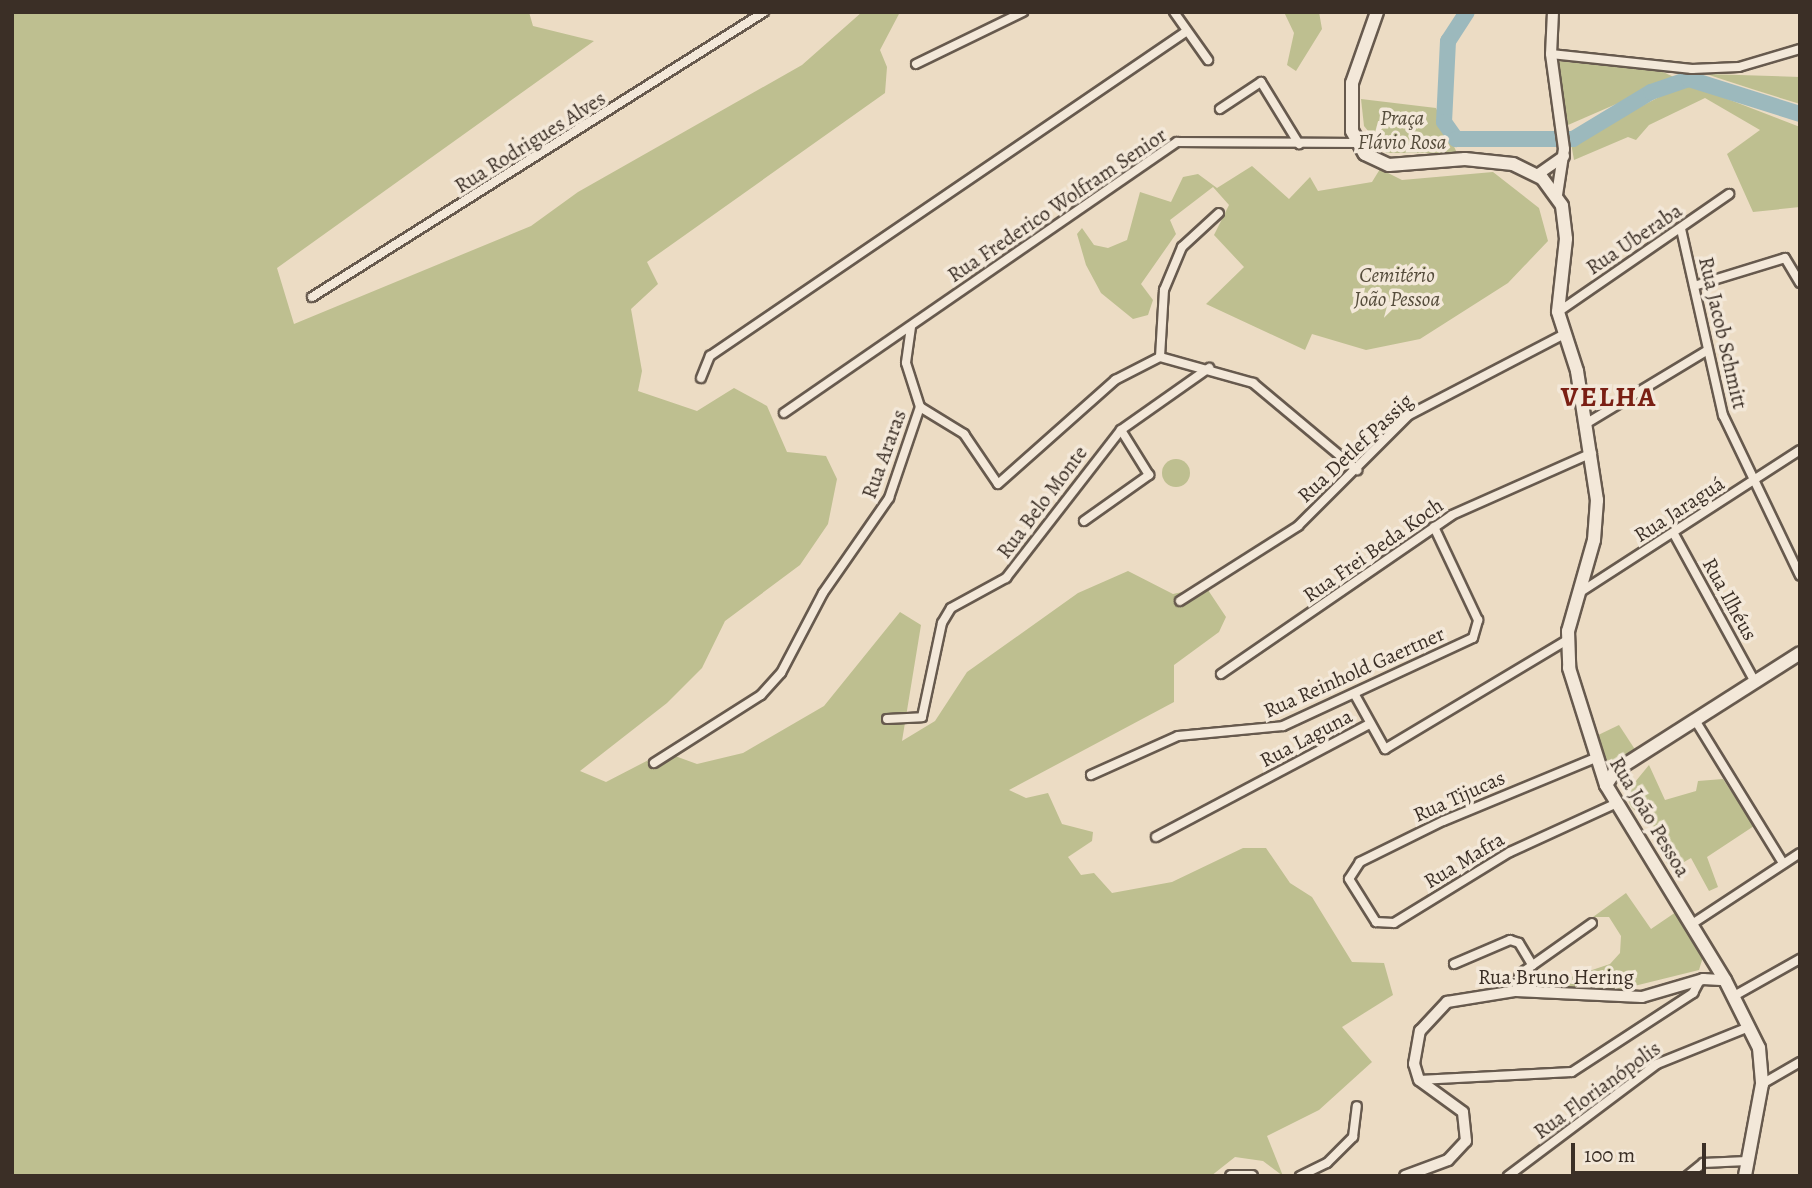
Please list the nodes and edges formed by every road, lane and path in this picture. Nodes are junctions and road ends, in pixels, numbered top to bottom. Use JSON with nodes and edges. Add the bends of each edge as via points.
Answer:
{"nodes":[{"id":1,"x":764,"y":12,"type":"edge"},
{"id":2,"x":1023,"y":12,"type":"edge"},
{"id":3,"x":1174,"y":12,"type":"edge"},
{"id":4,"x":1377,"y":12,"type":"edge"},
{"id":5,"x":1553,"y":12,"type":"edge"},
{"id":6,"x":1187,"y":31,"type":"junction"},
{"id":7,"x":1800,"y":49,"type":"edge"},
{"id":8,"x":1551,"y":54,"type":"junction"},
{"id":9,"x":1208,"y":60,"type":"dead end"},
{"id":10,"x":916,"y":64,"type":"dead end"},
{"id":11,"x":1220,"y":109,"type":"dead end"},
{"id":12,"x":1357,"y":144,"type":"junction"},
{"id":13,"x":1299,"y":145,"type":"junction"},
{"id":14,"x":1562,"y":159,"type":"junction"},
{"id":15,"x":1549,"y":183,"type":"junction"},
{"id":16,"x":1729,"y":194,"type":"dead end"},
{"id":17,"x":1219,"y":213,"type":"dead end"},
{"id":18,"x":1681,"y":229,"type":"junction"},
{"id":19,"x":1800,"y":282,"type":"edge"},
{"id":20,"x":1694,"y":286,"type":"junction"},
{"id":21,"x":312,"y":297,"type":"dead end"},
{"id":22,"x":1558,"y":312,"type":"junction"},
{"id":23,"x":911,"y":327,"type":"junction"},
{"id":24,"x":1563,"y":335,"type":"junction"},
{"id":25,"x":1708,"y":350,"type":"junction"},
{"id":26,"x":1160,"y":357,"type":"junction"},
{"id":27,"x":1209,"y":368,"type":"junction"},
{"id":28,"x":701,"y":378,"type":"dead end"},
{"id":29,"x":920,"y":407,"type":"junction"},
{"id":30,"x":784,"y":413,"type":"dead end"},
{"id":31,"x":1587,"y":423,"type":"junction"},
{"id":32,"x":1121,"y":430,"type":"junction"},
{"id":33,"x":1800,"y":450,"type":"edge"},
{"id":34,"x":1591,"y":453,"type":"junction"},
{"id":35,"x":1357,"y":470,"type":"junction"},
{"id":36,"x":1758,"y":479,"type":"junction"},
{"id":37,"x":1084,"y":521,"type":"dead end"},
{"id":38,"x":1434,"y":527,"type":"junction"},
{"id":39,"x":1674,"y":534,"type":"junction"},
{"id":40,"x":1800,"y":576,"type":"edge"},
{"id":41,"x":1576,"y":594,"type":"junction"},
{"id":42,"x":1180,"y":600,"type":"dead end"},
{"id":43,"x":1567,"y":640,"type":"junction"},
{"id":44,"x":1798,"y":658,"type":"edge"},
{"id":45,"x":1221,"y":674,"type":"dead end"},
{"id":46,"x":1755,"y":682,"type":"junction"},
{"id":47,"x":1355,"y":695,"type":"junction"},
{"id":48,"x":887,"y":719,"type":"dead end"},
{"id":49,"x":1695,"y":720,"type":"junction"},
{"id":50,"x":1369,"y":724,"type":"junction"},
{"id":51,"x":654,"y":763,"type":"dead end"},
{"id":52,"x":1596,"y":763,"type":"junction"},
{"id":53,"x":1615,"y":771,"type":"junction"},
{"id":54,"x":1091,"y":775,"type":"dead end"},
{"id":55,"x":1606,"y":785,"type":"junction"},
{"id":56,"x":1617,"y":803,"type":"junction"},
{"id":57,"x":1156,"y":837,"type":"dead end"},
{"id":58,"x":1800,"y":852,"type":"edge"},
{"id":59,"x":1783,"y":863,"type":"junction"},
{"id":60,"x":1349,"y":879,"type":"joint"},
{"id":61,"x":1592,"y":923,"type":"dead end"},
{"id":62,"x":1692,"y":924,"type":"junction"},
{"id":63,"x":1707,"y":949,"type":"junction"},
{"id":64,"x":1800,"y":959,"type":"edge"},
{"id":65,"x":1454,"y":964,"type":"dead end"},
{"id":66,"x":1532,"y":965,"type":"junction"},
{"id":67,"x":1701,"y":980,"type":"junction"},
{"id":68,"x":1725,"y":980,"type":"junction"},
{"id":69,"x":1516,"y":991,"type":"junction"},
{"id":70,"x":1734,"y":996,"type":"junction"},
{"id":71,"x":1749,"y":1027,"type":"junction"},
{"id":72,"x":1800,"y":1062,"type":"edge"},
{"id":73,"x":1419,"y":1080,"type":"junction"},
{"id":74,"x":1762,"y":1084,"type":"junction"},
{"id":75,"x":1357,"y":1106,"type":"dead end"},
{"id":76,"x":1747,"y":1161,"type":"junction"},
{"id":77,"x":1231,"y":1176,"type":"edge"},
{"id":78,"x":1252,"y":1176,"type":"edge"},
{"id":79,"x":1300,"y":1176,"type":"edge"},
{"id":80,"x":1405,"y":1176,"type":"edge"},
{"id":81,"x":1508,"y":1176,"type":"edge"},
{"id":82,"x":1687,"y":1176,"type":"edge"},
{"id":83,"x":1745,"y":1176,"type":"edge"}],
"edges":[{"from":1,"to":21,"type":"street","name":"Rua Rodrigues Alves"},
{"from":2,"to":10,"type":"street"},
{"from":3,"to":6,"type":"street"},
{"from":4,"to":12,"type":"main road","via":[[1352,83],[1349,115]]},
{"from":5,"to":8,"type":"street"},
{"from":6,"to":9,"type":"street"},
{"from":6,"to":28,"type":"street","via":[[710,356]]},
{"from":7,"to":8,"type":"street","via":[[1739,67],[1692,69]]},
{"from":8,"to":14,"type":"street"},
{"from":11,"to":13,"type":"street","via":[[1261,82]]},
{"from":12,"to":13,"type":"street","name":"Rua Frederico Wolfram Senior"},
{"from":12,"to":15,"type":"main road","via":[[1389,164],[1491,159]]},
{"from":13,"to":23,"type":"street","name":"Rua Frederico Wolfram Senior","via":[[1177,142]]},
{"from":14,"to":15,"type":"street"},
{"from":14,"to":15,"type":"street"},
{"from":14,"to":15,"type":"street"},
{"from":15,"to":22,"type":"main road","name":"Rua João Pessoa","via":[[1566,239]]},
{"from":16,"to":18,"type":"street","name":"Rua Uberaba"},
{"from":17,"to":26,"type":"street","via":[[1182,247],[1164,290]]},
{"from":18,"to":20,"type":"street","name":"Rua Jacob Schmitt"},
{"from":18,"to":22,"type":"street","name":"Rua Uberaba"},
{"from":19,"to":20,"type":"street","via":[[1784,258]]},
{"from":20,"to":25,"type":"street","name":"Rua Jacob Schmitt"},
{"from":22,"to":24,"type":"main road","name":"Rua João Pessoa"},
{"from":23,"to":29,"type":"street","via":[[906,363]]},
{"from":23,"to":30,"type":"street","name":"Rua Frederico Wolfram Senior"},
{"from":24,"to":31,"type":"main road","name":"Rua João Pessoa"},
{"from":24,"to":35,"type":"street","name":"Rua Detlef Passig","via":[[1409,415]]},
{"from":25,"to":31,"type":"street"},
{"from":25,"to":36,"type":"street","name":"Rua Jacob Schmitt","via":[[1723,415]]},
{"from":26,"to":27,"type":"street"},
{"from":26,"to":29,"type":"street","name":"Rua Araras","via":[[1115,380],[998,484],[964,433]]},
{"from":27,"to":32,"type":"street","name":"Rua Belo Monte"},
{"from":27,"to":35,"type":"street","via":[[1253,383]]},
{"from":29,"to":51,"type":"street","name":"Rua Araras","via":[[889,498],[823,593],[781,673],[761,695]]},
{"from":31,"to":34,"type":"main road","name":"Rua João Pessoa"},
{"from":32,"to":37,"type":"street","via":[[1149,475]]},
{"from":32,"to":48,"type":"street","name":"Rua Belo Monte","via":[[1006,578],[951,608],[922,717]]},
{"from":33,"to":36,"type":"street","name":"Rua Jaraguá"},
{"from":34,"to":38,"type":"street","name":"Rua Frei Beda Koch"},
{"from":34,"to":41,"type":"main road","name":"Rua João Pessoa","via":[[1598,516]]},
{"from":35,"to":42,"type":"street","name":"Rua Detlef Passig","via":[[1298,526]]},
{"from":36,"to":39,"type":"street","name":"Rua Jaraguá"},
{"from":36,"to":40,"type":"street","name":"Rua Jacob Schmitt"},
{"from":38,"to":45,"type":"street","name":"Rua Frei Beda Koch"},
{"from":38,"to":47,"type":"street","name":"Rua Reinhold Gaertner","via":[[1479,631]]},
{"from":39,"to":41,"type":"street","name":"Rua Jaraguá"},
{"from":39,"to":46,"type":"street","name":"Rua Ilhéus"},
{"from":41,"to":43,"type":"main road","name":"Rua João Pessoa"},
{"from":43,"to":50,"type":"street","name":"Rua Laguna","via":[[1385,749]]},
{"from":43,"to":52,"type":"main road","name":"Rua João Pessoa"},
{"from":44,"to":46,"type":"main road"},
{"from":46,"to":49,"type":"main road"},
{"from":47,"to":50,"type":"street"},
{"from":47,"to":54,"type":"street","name":"Rua Reinhold Gaertner","via":[[1262,731],[1178,736]]},
{"from":49,"to":53,"type":"main road"},
{"from":49,"to":59,"type":"street"},
{"from":50,"to":57,"type":"street","name":"Rua Laguna"},
{"from":52,"to":53,"type":"main road"},
{"from":52,"to":55,"type":"main road","name":"Rua João Pessoa"},
{"from":52,"to":60,"type":"street","name":"Rua Tijucas","via":[[1443,821],[1360,862]]},
{"from":53,"to":55,"type":"main road"},
{"from":55,"to":56,"type":"main road","name":"Rua João Pessoa"},
{"from":56,"to":60,"type":"street","name":"Rua Mafra","via":[[1510,852],[1394,923],[1376,922]]},
{"from":56,"to":62,"type":"main road","name":"Rua João Pessoa"},
{"from":58,"to":59,"type":"street"},
{"from":59,"to":62,"type":"street"},
{"from":61,"to":66,"type":"street"},
{"from":62,"to":63,"type":"main road","name":"Rua João Pessoa"},
{"from":63,"to":67,"type":"street"},
{"from":63,"to":68,"type":"main road","name":"Rua João Pessoa"},
{"from":64,"to":70,"type":"street"},
{"from":65,"to":66,"type":"street","via":[[1510,940],[1519,943]]},
{"from":66,"to":69,"type":"street","via":[[1520,974]]},
{"from":67,"to":68,"type":"street","name":"Rua Bruno Hering"},
{"from":67,"to":69,"type":"street","name":"Rua Bruno Hering","via":[[1642,997]]},
{"from":67,"to":73,"type":"street","via":[[1693,993],[1572,1072]]},
{"from":68,"to":70,"type":"main road","name":"Rua João Pessoa"},
{"from":69,"to":73,"type":"street","name":"Rua Bruno Hering","via":[[1464,996],[1435,1011],[1413,1051]]},
{"from":70,"to":71,"type":"main road","name":"Rua João Pessoa"},
{"from":71,"to":74,"type":"main road","name":"Rua João Pessoa"},
{"from":71,"to":81,"type":"street","name":"Rua Florianópolis","via":[[1657,1064]]},
{"from":72,"to":74,"type":"street"},
{"from":73,"to":80,"type":"street","via":[[1455,1104],[1469,1130],[1454,1156]]},
{"from":74,"to":76,"type":"main road","name":"Rua João Pessoa"},
{"from":75,"to":79,"type":"street","via":[[1353,1137],[1327,1163]]},
{"from":76,"to":82,"type":"street","via":[[1703,1163]]},
{"from":76,"to":83,"type":"main road","name":"Rua João Pessoa"},
{"from":77,"to":78,"type":"street"}]}
